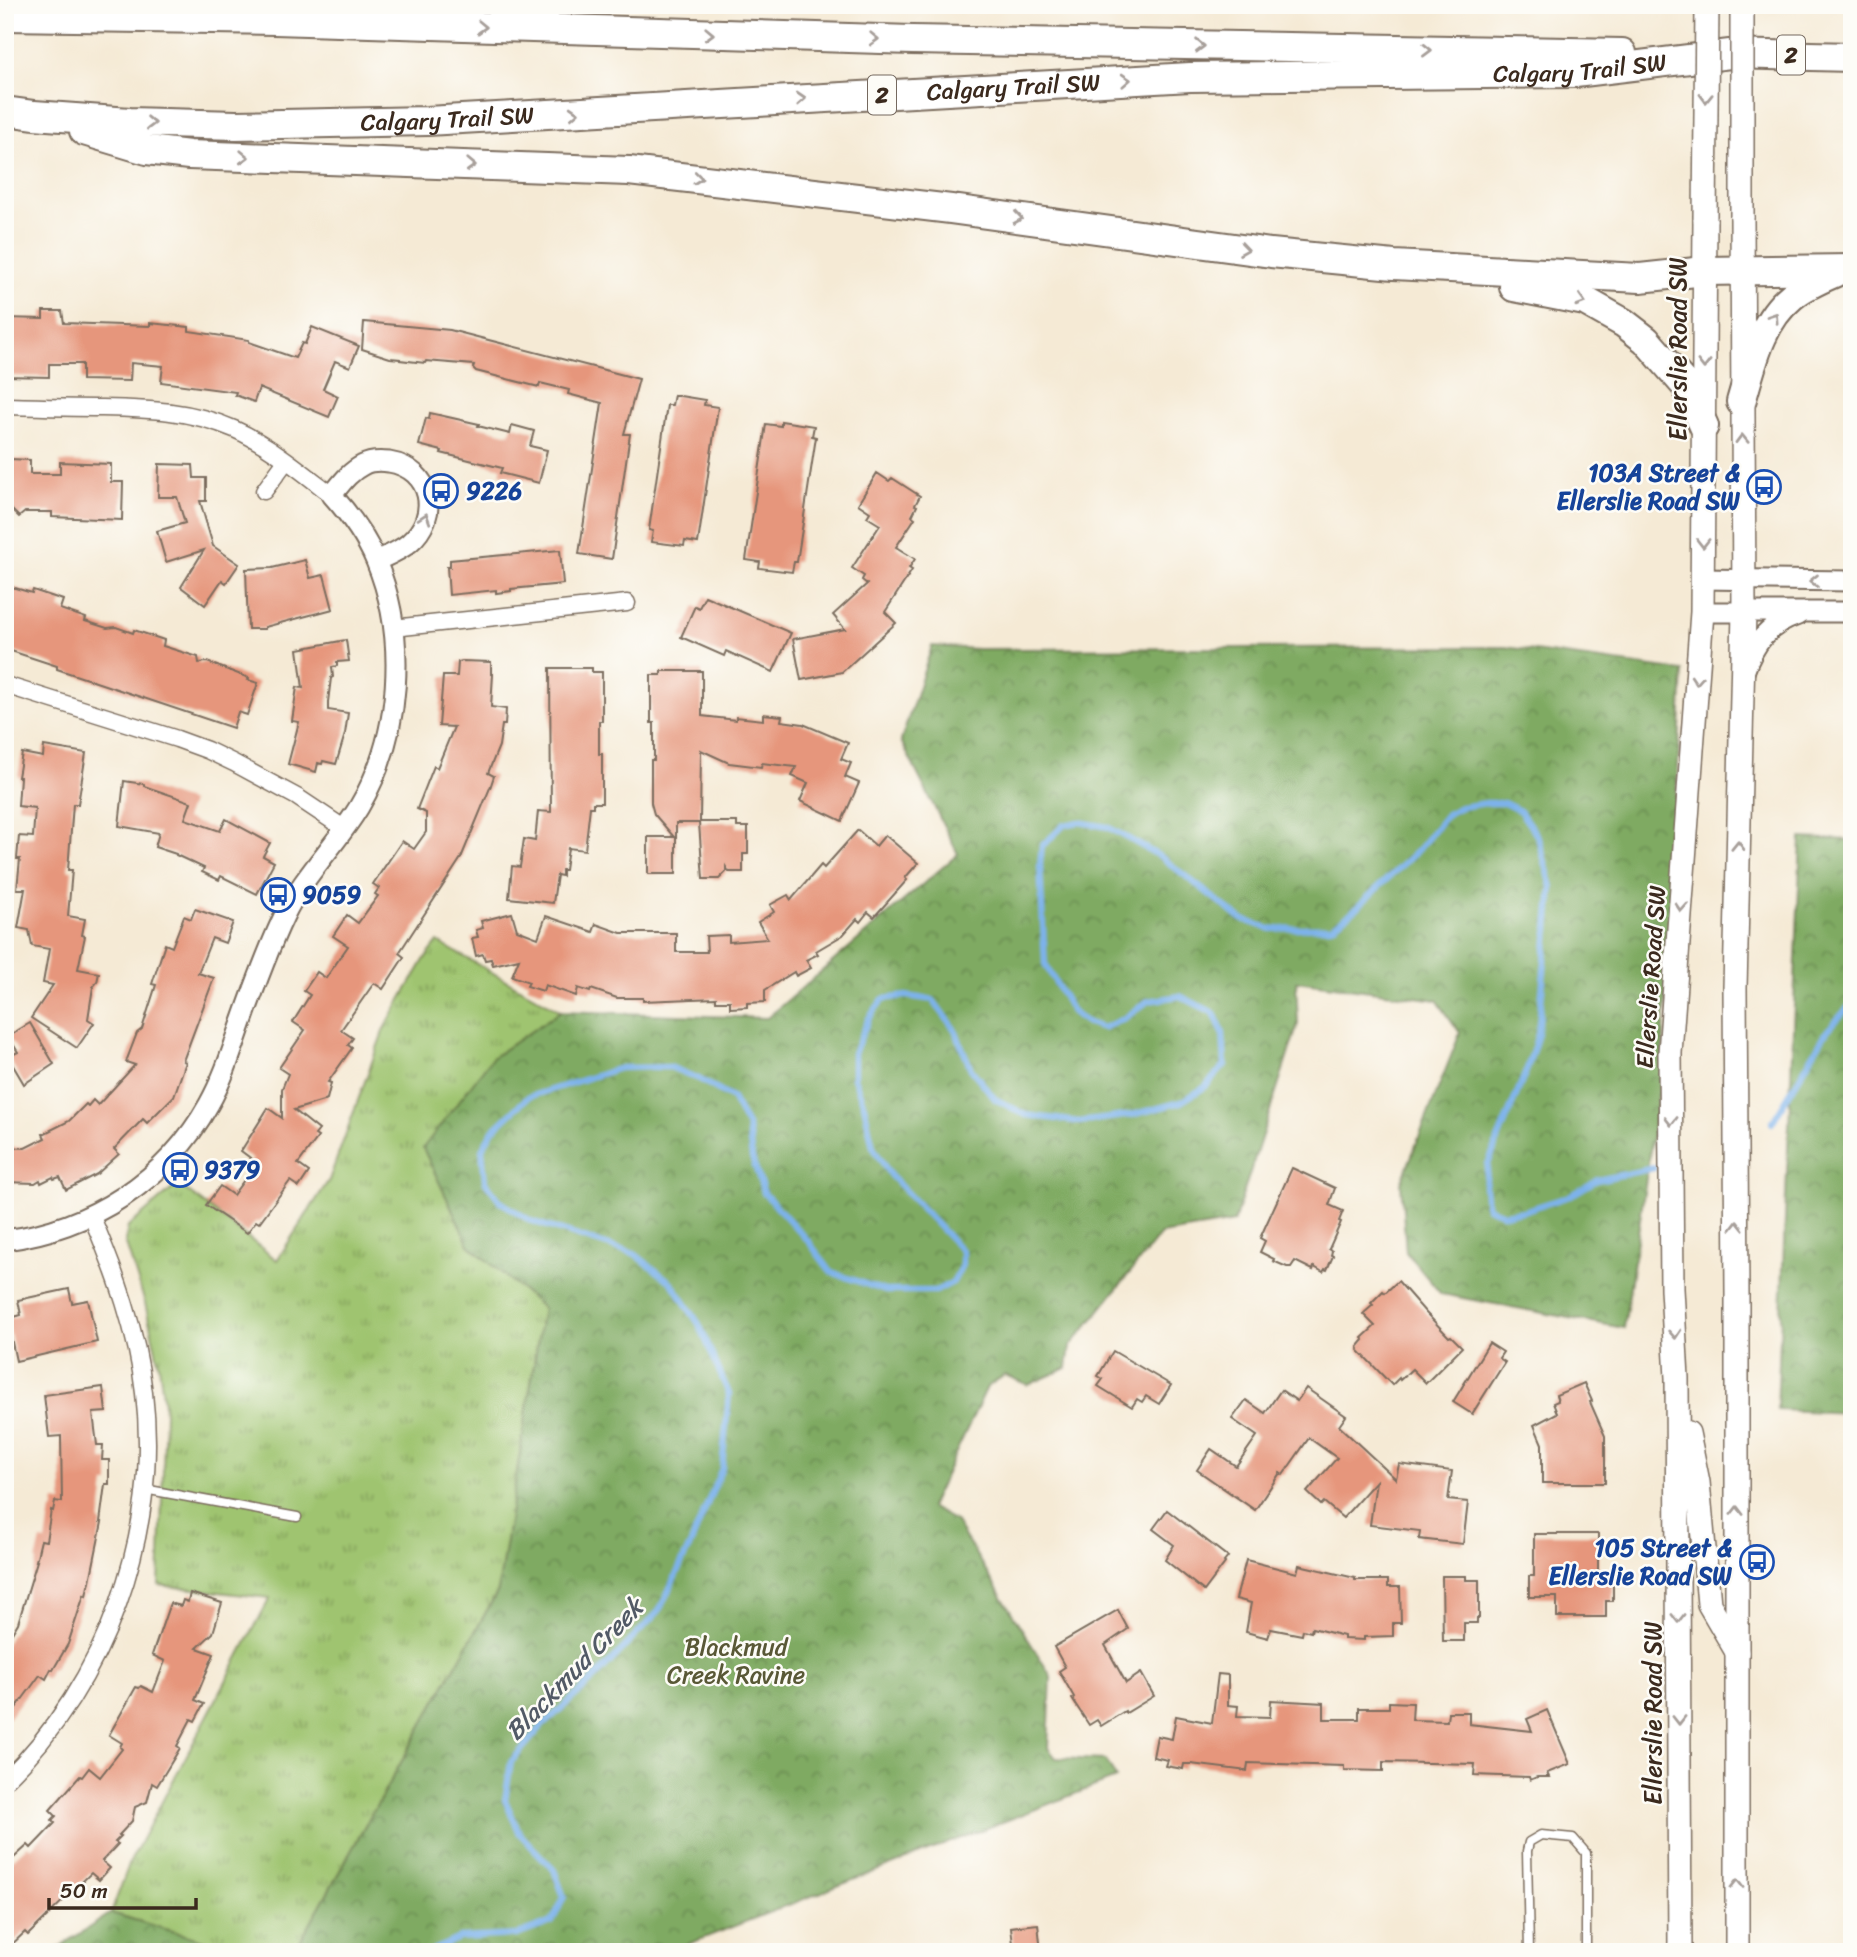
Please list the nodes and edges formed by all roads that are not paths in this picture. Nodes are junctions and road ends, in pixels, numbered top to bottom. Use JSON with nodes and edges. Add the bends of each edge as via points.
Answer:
{"nodes":[{"id":1,"x":1707,"y":5,"type":"edge"},
{"id":2,"x":1742,"y":5,"type":"edge"},
{"id":3,"x":5,"y":16,"type":"edge"},
{"id":4,"x":1730,"y":54,"type":"junction"},
{"id":5,"x":1852,"y":57,"type":"edge"},
{"id":6,"x":5,"y":111,"type":"edge"},
{"id":7,"x":34,"y":115,"type":"junction"},
{"id":8,"x":1394,"y":265,"type":"junction"},
{"id":9,"x":1851,"y":269,"type":"edge"},
{"id":10,"x":1741,"y":270,"type":"junction"},
{"id":11,"x":1705,"y":271,"type":"junction"},
{"id":12,"x":1741,"y":402,"type":"junction"},
{"id":13,"x":5,"y":406,"type":"edge"},
{"id":14,"x":1704,"y":426,"type":"junction"},
{"id":15,"x":286,"y":461,"type":"junction"},
{"id":16,"x":264,"y":491,"type":"dead end"},
{"id":17,"x":332,"y":495,"type":"junction"},
{"id":18,"x":376,"y":561,"type":"junction"},
{"id":19,"x":1703,"y":579,"type":"junction"},
{"id":20,"x":1744,"y":581,"type":"junction"},
{"id":21,"x":1852,"y":581,"type":"edge"},
{"id":22,"x":626,"y":603,"type":"dead end"},
{"id":23,"x":1702,"y":612,"type":"junction"},
{"id":24,"x":1744,"y":612,"type":"junction"},
{"id":25,"x":1852,"y":612,"type":"edge"},
{"id":26,"x":1805,"y":613,"type":"junction"},
{"id":27,"x":393,"y":628,"type":"junction"},
{"id":28,"x":1742,"y":678,"type":"junction"},
{"id":29,"x":5,"y":685,"type":"edge"},
{"id":30,"x":345,"y":829,"type":"junction"},
{"id":31,"x":91,"y":1215,"type":"junction"},
{"id":32,"x":5,"y":1240,"type":"edge"},
{"id":33,"x":1677,"y":1378,"type":"junction"},
{"id":34,"x":144,"y":1489,"type":"junction"},
{"id":35,"x":297,"y":1517,"type":"dead end"},
{"id":36,"x":1738,"y":1652,"type":"junction"},
{"id":37,"x":5,"y":1782,"type":"edge"},
{"id":38,"x":1529,"y":1952,"type":"edge"},
{"id":39,"x":1586,"y":1952,"type":"edge"},
{"id":40,"x":1680,"y":1952,"type":"edge"},
{"id":41,"x":1737,"y":1952,"type":"edge"}],
"edges":[{"from":1,"to":11,"type":"main road","name":"Ellerslie Road SW","one_way":true,"bridge":true},
{"from":2,"to":10,"type":"main road","bridge":true},
{"from":3,"to":4,"type":"highway","one_way":true,"via":[[1130,45]]},
{"from":4,"to":5,"type":"highway","name":"Calgary Trail SW","number":"2"},
{"from":7,"to":4,"type":"highway","name":"Calgary Trail SW","number":"2","one_way":true,"via":[[223,125],[427,121],[1190,77],[1575,73]]},
{"from":6,"to":7,"type":"highway","name":"Calgary Trail SW","number":"2"},
{"from":7,"to":8,"type":"highway","one_way":true,"via":[[148,150],[189,155],[629,171]]},
{"from":8,"to":11,"type":"highway","via":[[1640,278]]},
{"from":8,"to":14,"type":"highway","one_way":true,"via":[[1543,292],[1605,310],[1646,340],[1686,386]]},
{"from":9,"to":10,"type":"highway"},
{"from":12,"to":9,"type":"highway","one_way":true,"via":[[1758,345],[1779,309],[1798,291]]},
{"from":10,"to":11,"type":"highway"},
{"from":10,"to":12,"type":"main road"},
{"from":11,"to":14,"type":"main road","name":"Ellerslie Road SW","one_way":true},
{"from":20,"to":12,"type":"main road","one_way":true},
{"from":13,"to":15,"type":"street","via":[[170,410],[233,429]]},
{"from":14,"to":19,"type":"main road","name":"Ellerslie Road SW","one_way":true},
{"from":15,"to":16,"type":"street"},
{"from":15,"to":17,"type":"street"},
{"from":17,"to":18,"type":"street"},
{"from":18,"to":17,"type":"street","one_way":true,"via":[[409,543],[423,528],[429,513],[421,479],[394,463],[364,464]]},
{"from":18,"to":27,"type":"street"},
{"from":19,"to":20,"type":"street"},
{"from":19,"to":23,"type":"main road","name":"Ellerslie Road SW"},
{"from":21,"to":20,"type":"street","one_way":true},
{"from":20,"to":24,"type":"main road"},
{"from":22,"to":27,"type":"street"},
{"from":23,"to":24,"type":"street"},
{"from":23,"to":33,"type":"main road","name":"Ellerslie Road SW","one_way":true,"via":[[1670,1053]]},
{"from":24,"to":26,"type":"street"},
{"from":24,"to":28,"type":"main road"},
{"from":25,"to":26,"type":"street"},
{"from":26,"to":28,"type":"street","via":[[1772,627],[1760,639]]},
{"from":27,"to":30,"type":"street","via":[[395,689],[387,741],[372,781]]},
{"from":36,"to":28,"type":"main road","one_way":true,"via":[[1735,988]]},
{"from":29,"to":30,"type":"street","via":[[207,750],[297,797]]},
{"from":30,"to":31,"type":"street","via":[[286,911],[224,1072],[199,1120],[153,1175]]},
{"from":31,"to":32,"type":"street","via":[[57,1229]]},
{"from":31,"to":34,"type":"street","via":[[114,1272],[138,1356],[146,1423]]},
{"from":33,"to":36,"type":"main road","via":[[1698,1482],[1709,1604]]},
{"from":33,"to":40,"type":"main road","name":"Ellerslie Road SW","one_way":true},
{"from":34,"to":35,"type":"lane"},
{"from":34,"to":37,"type":"street","via":[[125,1583],[91,1668],[51,1729]]},
{"from":41,"to":36,"type":"main road","one_way":true},
{"from":38,"to":39,"type":"lane","via":[[1527,1851],[1529,1842],[1541,1835],[1573,1838],[1586,1853]]}]}
